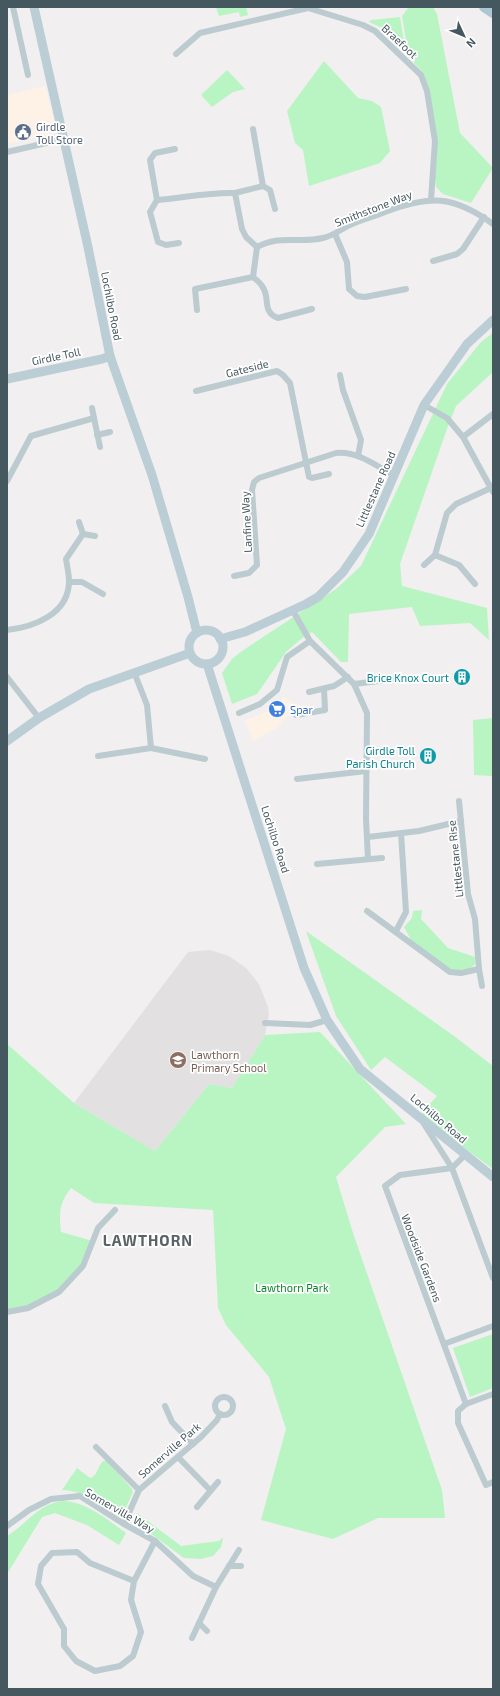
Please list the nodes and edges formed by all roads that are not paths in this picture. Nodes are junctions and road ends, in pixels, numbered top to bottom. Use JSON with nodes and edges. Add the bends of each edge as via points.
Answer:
{"nodes":[{"id":1,"x":13,"y":7,"type":"edge"},
{"id":2,"x":34,"y":7,"type":"edge"},
{"id":3,"x":484,"y":7,"type":"edge"},
{"id":4,"x":308,"y":8,"type":"edge"},
{"id":5,"x":493,"y":13,"type":"edge"},
{"id":6,"x":176,"y":54,"type":"dead end"},
{"id":7,"x":28,"y":75,"type":"dead end"},
{"id":8,"x":252,"y":129,"type":"dead end"},
{"id":9,"x":64,"y":139,"type":"junction"},
{"id":10,"x":175,"y":148,"type":"dead end"},
{"id":11,"x":7,"y":152,"type":"edge"},
{"id":12,"x":263,"y":186,"type":"junction"},
{"id":13,"x":235,"y":193,"type":"junction"},
{"id":14,"x":157,"y":200,"type":"junction"},
{"id":15,"x":431,"y":200,"type":"junction"},
{"id":16,"x":275,"y":209,"type":"dead end"},
{"id":17,"x":484,"y":217,"type":"junction"},
{"id":18,"x":493,"y":224,"type":"edge"},
{"id":19,"x":335,"y":234,"type":"junction"},
{"id":20,"x":179,"y":243,"type":"dead end"},
{"id":21,"x":257,"y":247,"type":"junction"},
{"id":22,"x":433,"y":261,"type":"dead end"},
{"id":23,"x":253,"y":277,"type":"junction"},
{"id":24,"x":406,"y":289,"type":"dead end"},
{"id":25,"x":312,"y":308,"type":"dead end"},
{"id":26,"x":197,"y":310,"type":"dead end"},
{"id":27,"x":493,"y":320,"type":"edge"},
{"id":28,"x":110,"y":356,"type":"junction"},
{"id":29,"x":340,"y":375,"type":"dead end"},
{"id":30,"x":7,"y":379,"type":"edge"},
{"id":31,"x":196,"y":391,"type":"dead end"},
{"id":32,"x":424,"y":405,"type":"junction"},
{"id":33,"x":92,"y":408,"type":"dead end"},
{"id":34,"x":493,"y":414,"type":"edge"},
{"id":35,"x":94,"y":418,"type":"junction"},
{"id":36,"x":110,"y":432,"type":"dead end"},
{"id":37,"x":97,"y":435,"type":"junction"},
{"id":38,"x":463,"y":437,"type":"junction"},
{"id":39,"x":100,"y":447,"type":"dead end"},
{"id":40,"x":358,"y":456,"type":"junction"},
{"id":41,"x":306,"y":463,"type":"junction"},
{"id":42,"x":329,"y":474,"type":"dead end"},
{"id":43,"x":395,"y":476,"type":"junction"},
{"id":44,"x":7,"y":481,"type":"edge"},
{"id":45,"x":492,"y":490,"type":"edge"},
{"id":46,"x":79,"y":522,"type":"dead end"},
{"id":47,"x":83,"y":534,"type":"junction"},
{"id":48,"x":95,"y":536,"type":"dead end"},
{"id":49,"x":435,"y":555,"type":"junction"},
{"id":50,"x":424,"y":565,"type":"dead end"},
{"id":51,"x":234,"y":576,"type":"dead end"},
{"id":52,"x":69,"y":582,"type":"junction"},
{"id":53,"x":475,"y":584,"type":"dead end"},
{"id":54,"x":103,"y":594,"type":"dead end"},
{"id":55,"x":190,"y":603,"type":"junction"},
{"id":56,"x":294,"y":611,"type":"junction"},
{"id":57,"x":7,"y":630,"type":"edge"},
{"id":58,"x":206,"y":630,"type":"junction"},
{"id":59,"x":245,"y":632,"type":"junction"},
{"id":60,"x":197,"y":633,"type":"junction"},
{"id":61,"x":220,"y":638,"type":"junction"},
{"id":62,"x":310,"y":640,"type":"junction"},
{"id":63,"x":223,"y":648,"type":"junction"},
{"id":64,"x":190,"y":653,"type":"junction"},
{"id":65,"x":207,"y":664,"type":"junction"},
{"id":66,"x":134,"y":672,"type":"junction"},
{"id":67,"x":7,"y":677,"type":"edge"},
{"id":68,"x":348,"y":677,"type":"junction"},
{"id":69,"x":402,"y":678,"type":"dead end"},
{"id":70,"x":354,"y":684,"type":"junction"},
{"id":71,"x":324,"y":689,"type":"junction"},
{"id":72,"x":309,"y":692,"type":"dead end"},
{"id":73,"x":239,"y":713,"type":"dead end"},
{"id":74,"x":296,"y":715,"type":"dead end"},
{"id":75,"x":39,"y":718,"type":"junction"},
{"id":76,"x":7,"y":741,"type":"edge"},
{"id":77,"x":151,"y":748,"type":"junction"},
{"id":78,"x":98,"y":756,"type":"dead end"},
{"id":79,"x":205,"y":759,"type":"dead end"},
{"id":80,"x":366,"y":771,"type":"junction"},
{"id":81,"x":297,"y":779,"type":"dead end"},
{"id":82,"x":460,"y":801,"type":"dead end"},
{"id":83,"x":462,"y":821,"type":"junction"},
{"id":84,"x":401,"y":833,"type":"junction"},
{"id":85,"x":368,"y":837,"type":"junction"},
{"id":86,"x":382,"y":858,"type":"dead end"},
{"id":87,"x":368,"y":859,"type":"junction"},
{"id":88,"x":317,"y":864,"type":"dead end"},
{"id":89,"x":367,"y":911,"type":"dead end"},
{"id":90,"x":396,"y":931,"type":"junction"},
{"id":91,"x":479,"y":969,"type":"junction"},
{"id":92,"x":482,"y":986,"type":"dead end"},
{"id":93,"x":327,"y":1020,"type":"junction"},
{"id":94,"x":265,"y":1022,"type":"dead end"},
{"id":95,"x":422,"y":1120,"type":"junction"},
{"id":96,"x":464,"y":1155,"type":"junction"},
{"id":97,"x":452,"y":1168,"type":"junction"},
{"id":98,"x":493,"y":1177,"type":"edge"},
{"id":99,"x":114,"y":1210,"type":"dead end"},
{"id":100,"x":493,"y":1278,"type":"edge"},
{"id":101,"x":7,"y":1312,"type":"edge"},
{"id":102,"x":493,"y":1326,"type":"edge"},
{"id":103,"x":444,"y":1344,"type":"junction"},
{"id":104,"x":493,"y":1394,"type":"edge"},
{"id":105,"x":466,"y":1404,"type":"junction"},
{"id":106,"x":165,"y":1406,"type":"dead end"},
{"id":107,"x":220,"y":1414,"type":"dead end"},
{"id":108,"x":193,"y":1444,"type":"junction"},
{"id":109,"x":96,"y":1447,"type":"dead end"},
{"id":110,"x":178,"y":1457,"type":"junction"},
{"id":111,"x":218,"y":1482,"type":"dead end"},
{"id":112,"x":493,"y":1482,"type":"edge"},
{"id":113,"x":139,"y":1490,"type":"junction"},
{"id":114,"x":210,"y":1490,"type":"junction"},
{"id":115,"x":197,"y":1507,"type":"dead end"},
{"id":116,"x":124,"y":1524,"type":"junction"},
{"id":117,"x":7,"y":1526,"type":"edge"},
{"id":118,"x":155,"y":1541,"type":"junction"},
{"id":119,"x":239,"y":1550,"type":"dead end"},
{"id":120,"x":229,"y":1566,"type":"junction"},
{"id":121,"x":241,"y":1566,"type":"dead end"},
{"id":122,"x":134,"y":1581,"type":"junction"},
{"id":123,"x":216,"y":1587,"type":"junction"},
{"id":124,"x":199,"y":1623,"type":"junction"},
{"id":125,"x":207,"y":1631,"type":"dead end"},
{"id":126,"x":192,"y":1638,"type":"dead end"}],
"edges":[{"from":1,"to":7,"type":"street"},
{"from":2,"to":9,"type":"street","name":"Lochlibo Road"},
{"from":3,"to":5,"type":"main road"},
{"from":4,"to":6,"type":"street","name":"Braefoot","via":[[200,33]]},
{"from":4,"to":15,"type":"street","name":"Braefoot","via":[[375,31],[421,75],[432,113],[435,141]]},
{"from":8,"to":12,"type":"street"},
{"from":9,"to":11,"type":"street"},
{"from":9,"to":28,"type":"street","name":"Lochlibo Road"},
{"from":10,"to":14,"type":"street","via":[[155,153],[150,160]]},
{"from":12,"to":13,"type":"street"},
{"from":12,"to":16,"type":"street","via":[[270,190]]},
{"from":13,"to":14,"type":"street","via":[[192,194]]},
{"from":13,"to":21,"type":"street","via":[[242,229],[246,237]]},
{"from":14,"to":20,"type":"street","via":[[150,212],[158,242],[166,245]]},
{"from":15,"to":17,"type":"street","name":"Smithstone Way","via":[[456,204]]},
{"from":15,"to":19,"type":"street","name":"Smithstone Way","via":[[412,202]]},
{"from":17,"to":18,"type":"street","name":"Smithstone Way"},
{"from":17,"to":22,"type":"street","via":[[463,249],[456,254]]},
{"from":19,"to":21,"type":"street","name":"Smithstone Way","via":[[313,240],[270,240]]},
{"from":19,"to":24,"type":"street","via":[[347,262],[349,289],[357,296],[365,297]]},
{"from":21,"to":23,"type":"street"},
{"from":23,"to":25,"type":"street","via":[[263,286],[268,312],[272,316],[278,318]]},
{"from":23,"to":26,"type":"street","via":[[195,289]]},
{"from":27,"to":32,"type":"street","name":"Littlestane Road","via":[[467,344]]},
{"from":28,"to":30,"type":"street","name":"Girdle Toll"},
{"from":28,"to":55,"type":"street","name":"Lochlibo Road","via":[[152,475]]},
{"from":29,"to":40,"type":"street","via":[[361,440]]},
{"from":31,"to":41,"type":"street","name":"Gateside","via":[[277,371],[290,383]]},
{"from":32,"to":38,"type":"street","via":[[447,418]]},
{"from":32,"to":43,"type":"street","name":"Littlestane Road"},
{"from":33,"to":35,"type":"street"},
{"from":34,"to":38,"type":"street"},
{"from":35,"to":37,"type":"street"},
{"from":35,"to":44,"type":"street","via":[[31,436]]},
{"from":36,"to":37,"type":"street"},
{"from":37,"to":39,"type":"street"},
{"from":38,"to":45,"type":"street"},
{"from":40,"to":41,"type":"street","via":[[346,452],[336,453]]},
{"from":40,"to":43,"type":"street"},
{"from":41,"to":42,"type":"street","via":[[309,477]]},
{"from":41,"to":51,"type":"street","name":"Lanfine Way","via":[[259,478],[254,482],[252,490],[257,565],[249,573]]},
{"from":43,"to":56,"type":"street","name":"Littlestane Road","via":[[369,534],[343,572],[318,597]]},
{"from":45,"to":49,"type":"street","via":[[456,504],[447,513]]},
{"from":46,"to":47,"type":"street"},
{"from":47,"to":48,"type":"street"},
{"from":47,"to":52,"type":"street","via":[[66,560]]},
{"from":49,"to":50,"type":"street"},
{"from":49,"to":53,"type":"street","via":[[459,565]]},
{"from":52,"to":54,"type":"street","via":[[82,582]]},
{"from":52,"to":57,"type":"street","via":[[66,595],[54,612],[41,622],[25,628]]},
{"from":55,"to":58,"type":"street"},
{"from":55,"to":60,"type":"street"},
{"from":56,"to":59,"type":"street","name":"Littlestane Road"},
{"from":56,"to":62,"type":"street"},
{"from":58,"to":60,"type":"street"},
{"from":58,"to":61,"type":"street","via":[[212,631]]},
{"from":59,"to":61,"type":"street","name":"Littlestane Road"},
{"from":59,"to":63,"type":"street","name":"Littlestane Road"},
{"from":60,"to":64,"type":"street","via":[[190,644]]},
{"from":61,"to":63,"type":"street"},
{"from":62,"to":68,"type":"street"},
{"from":62,"to":73,"type":"street","via":[[287,657],[277,690],[260,704]]},
{"from":63,"to":65,"type":"street","via":[[216,660]]},
{"from":64,"to":65,"type":"street","via":[[196,661]]},
{"from":64,"to":66,"type":"street"},
{"from":65,"to":93,"type":"street","name":"Lochilbo Road","via":[[304,968]]},
{"from":66,"to":75,"type":"street","via":[[89,689]]},
{"from":66,"to":77,"type":"street","via":[[147,705]]},
{"from":67,"to":75,"type":"street"},
{"from":68,"to":70,"type":"street"},
{"from":68,"to":71,"type":"street"},
{"from":69,"to":70,"type":"street"},
{"from":70,"to":80,"type":"street","via":[[367,713]]},
{"from":71,"to":72,"type":"street"},
{"from":71,"to":74,"type":"street","via":[[325,710]]},
{"from":75,"to":76,"type":"street"},
{"from":77,"to":78,"type":"street"},
{"from":77,"to":79,"type":"street"},
{"from":80,"to":81,"type":"street"},
{"from":80,"to":85,"type":"street"},
{"from":82,"to":83,"type":"street","name":"Littlestane Rise"},
{"from":83,"to":84,"type":"street","name":"Littlestane Rise"},
{"from":83,"to":91,"type":"street","name":"Littlestane Rise","via":[[468,894],[475,919]]},
{"from":84,"to":85,"type":"street","name":"Littlestane Rise"},
{"from":84,"to":90,"type":"street","via":[[406,912]]},
{"from":85,"to":87,"type":"street"},
{"from":86,"to":87,"type":"street"},
{"from":87,"to":88,"type":"street"},
{"from":89,"to":90,"type":"street"},
{"from":90,"to":91,"type":"street","via":[[450,972],[460,973]]},
{"from":91,"to":92,"type":"street","name":"Littlestane Rise"},
{"from":93,"to":94,"type":"street","via":[[310,1025]]},
{"from":93,"to":95,"type":"street","name":"Lochilbo Road","via":[[360,1069]]},
{"from":95,"to":96,"type":"street","name":"Lochilbo Road"},
{"from":95,"to":97,"type":"street"},
{"from":96,"to":97,"type":"street"},
{"from":96,"to":98,"type":"street","name":"Lochilbo Road"},
{"from":97,"to":100,"type":"street"},
{"from":97,"to":103,"type":"street","name":"Woodside Gardens","via":[[400,1175],[384,1186]]},
{"from":99,"to":101,"type":"street","via":[[98,1228],[83,1266],[58,1292],[28,1308]]},
{"from":102,"to":103,"type":"street"},
{"from":103,"to":105,"type":"street","name":"Woodside Gardens"},
{"from":104,"to":105,"type":"street"},
{"from":105,"to":112,"type":"street","via":[[458,1411],[458,1423],[486,1485]]},
{"from":106,"to":108,"type":"street","via":[[172,1422]]},
{"from":107,"to":108,"type":"street","name":"Somerville Park"},
{"from":108,"to":110,"type":"street","name":"Somerville Park"},
{"from":109,"to":113,"type":"street"},
{"from":110,"to":113,"type":"street","name":"Somerville Park"},
{"from":110,"to":114,"type":"street"},
{"from":111,"to":114,"type":"street"},
{"from":113,"to":116,"type":"street","name":"Somerville Park"},
{"from":114,"to":115,"type":"street"},
{"from":116,"to":117,"type":"street","name":"Somerville Way","via":[[80,1496],[51,1500],[29,1510]]},
{"from":116,"to":118,"type":"street","name":"Somerville Way"},
{"from":118,"to":122,"type":"street"},
{"from":118,"to":123,"type":"street","name":"Somerville Way","via":[[193,1576]]},
{"from":119,"to":120,"type":"street"},
{"from":120,"to":121,"type":"street"},
{"from":120,"to":123,"type":"street"},
{"from":122,"to":122,"type":"street","via":[[132,1600],[141,1632],[133,1656],[120,1666],[95,1671],[76,1661],[64,1646],[64,1630],[38,1584],[41,1566],[52,1553],[77,1552],[90,1563]]},
{"from":123,"to":124,"type":"street"},
{"from":124,"to":125,"type":"street"},
{"from":124,"to":126,"type":"street"}]}
